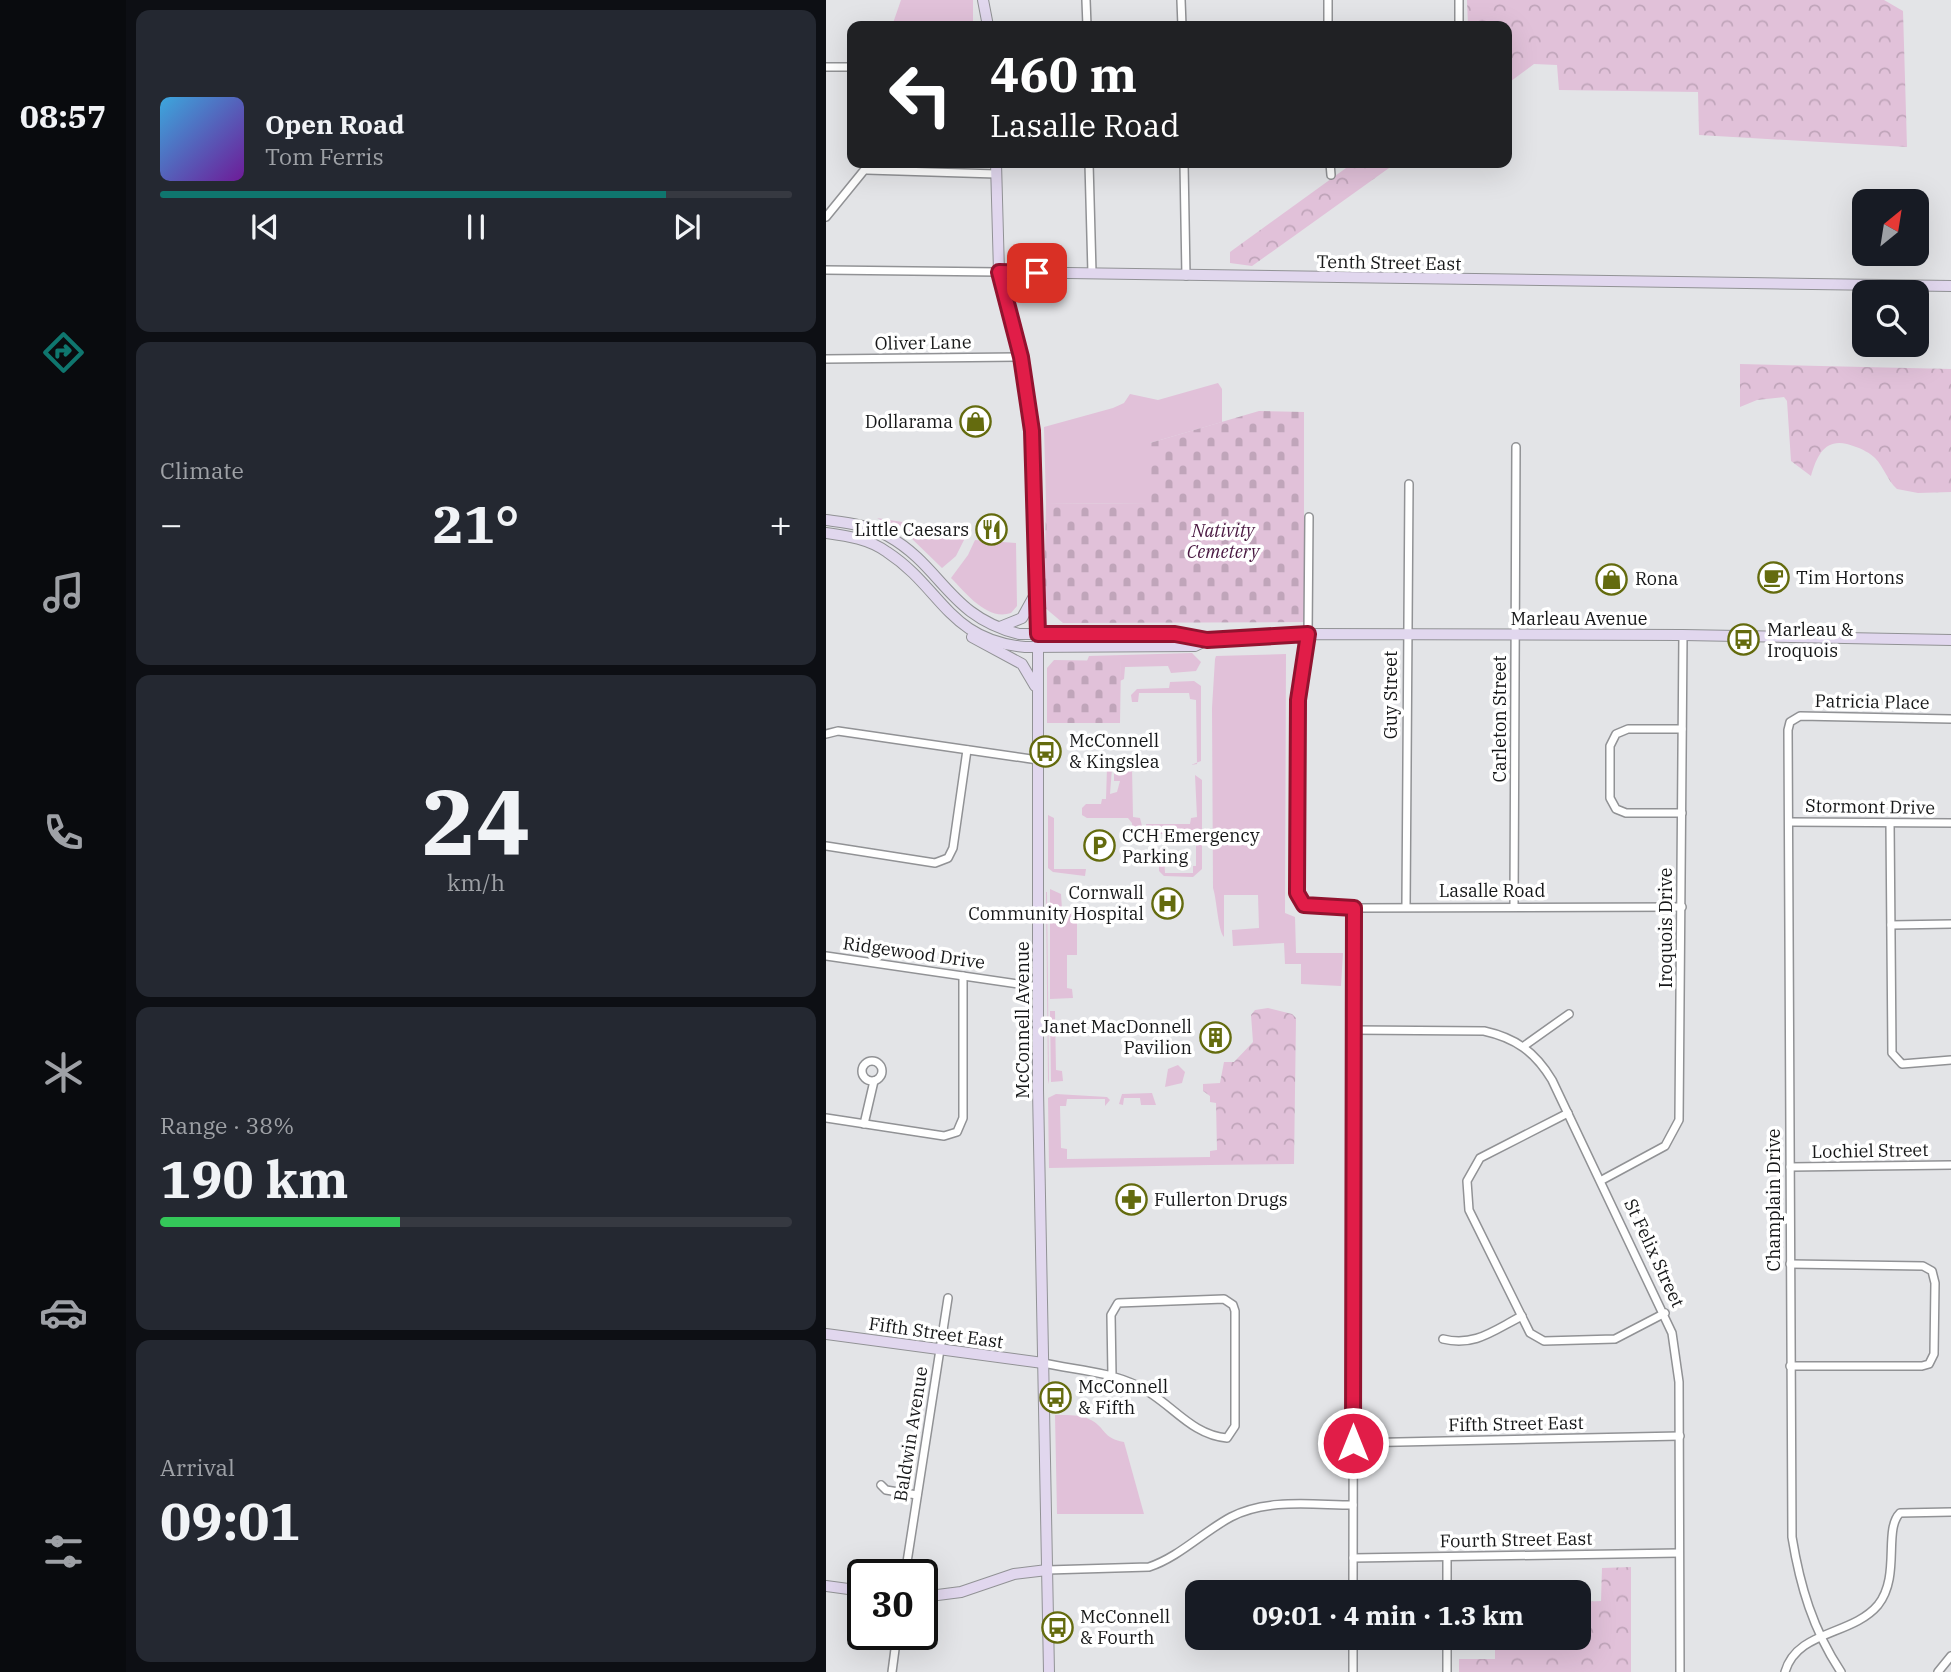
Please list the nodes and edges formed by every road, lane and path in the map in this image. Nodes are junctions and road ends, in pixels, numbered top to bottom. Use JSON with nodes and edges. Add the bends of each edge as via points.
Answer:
{"nodes":[{"id":1,"x":983,"y":0,"type":"edge"},
{"id":2,"x":1086,"y":0,"type":"edge"},
{"id":3,"x":1181,"y":0,"type":"edge"},
{"id":4,"x":1328,"y":0,"type":"edge"},
{"id":5,"x":1459,"y":0,"type":"edge"},
{"id":6,"x":985,"y":21,"type":"edge"},
{"id":7,"x":1087,"y":21,"type":"edge"},
{"id":8,"x":1182,"y":21,"type":"edge"},
{"id":9,"x":1328,"y":21,"type":"edge"},
{"id":10,"x":1459,"y":21,"type":"edge"},
{"id":11,"x":826,"y":66,"type":"edge"},
{"id":12,"x":847,"y":67,"type":"edge"},
{"id":13,"x":867,"y":168,"type":"edge"},
{"id":14,"x":886,"y":168,"type":"edge"},
{"id":15,"x":996,"y":168,"type":"edge"},
{"id":16,"x":1089,"y":168,"type":"edge"},
{"id":17,"x":1184,"y":168,"type":"edge"},
{"id":18,"x":1330,"y":168,"type":"edge"},
{"id":19,"x":996,"y":174,"type":"junction"},
{"id":20,"x":1331,"y":175,"type":"dead end"},
{"id":21,"x":826,"y":217,"type":"edge"},
{"id":22,"x":826,"y":270,"type":"edge"},
{"id":23,"x":999,"y":272,"type":"junction"},
{"id":24,"x":1092,"y":273,"type":"junction"},
{"id":25,"x":1186,"y":276,"type":"junction"},
{"id":26,"x":1951,"y":286,"type":"edge"},
{"id":27,"x":1021,"y":357,"type":"junction"},
{"id":28,"x":826,"y":359,"type":"edge"},
{"id":29,"x":1516,"y":447,"type":"dead end"},
{"id":30,"x":1409,"y":484,"type":"dead end"},
{"id":31,"x":1309,"y":517,"type":"dead end"},
{"id":32,"x":826,"y":520,"type":"edge"},
{"id":33,"x":826,"y":533,"type":"edge"},
{"id":34,"x":1036,"y":584,"type":"junction"},
{"id":35,"x":955,"y":619,"type":"junction"},
{"id":36,"x":996,"y":628,"type":"junction"},
{"id":37,"x":1038,"y":634,"type":"junction"},
{"id":38,"x":1308,"y":634,"type":"junction"},
{"id":39,"x":1406,"y":635,"type":"junction"},
{"id":40,"x":1516,"y":635,"type":"junction"},
{"id":41,"x":1682,"y":635,"type":"junction"},
{"id":42,"x":1207,"y":640,"type":"junction"},
{"id":43,"x":1951,"y":640,"type":"edge"},
{"id":44,"x":1038,"y":647,"type":"junction"},
{"id":45,"x":1037,"y":690,"type":"junction"},
{"id":46,"x":1951,"y":719,"type":"edge"},
{"id":47,"x":1793,"y":720,"type":"joint"},
{"id":48,"x":1682,"y":729,"type":"junction"},
{"id":49,"x":826,"y":734,"type":"edge"},
{"id":50,"x":967,"y":750,"type":"junction"},
{"id":51,"x":1038,"y":760,"type":"junction"},
{"id":52,"x":1682,"y":813,"type":"junction"},
{"id":53,"x":1789,"y":822,"type":"junction"},
{"id":54,"x":1889,"y":823,"type":"junction"},
{"id":55,"x":1951,"y":824,"type":"edge"},
{"id":56,"x":826,"y":846,"type":"edge"},
{"id":57,"x":1406,"y":906,"type":"junction"},
{"id":58,"x":1514,"y":906,"type":"junction"},
{"id":59,"x":1682,"y":907,"type":"junction"},
{"id":60,"x":1354,"y":908,"type":"junction"},
{"id":61,"x":1891,"y":925,"type":"junction"},
{"id":62,"x":1951,"y":925,"type":"edge"},
{"id":63,"x":826,"y":956,"type":"edge"},
{"id":64,"x":962,"y":976,"type":"junction"},
{"id":65,"x":1039,"y":987,"type":"junction"},
{"id":66,"x":1569,"y":1014,"type":"dead end"},
{"id":67,"x":1352,"y":1030,"type":"junction"},
{"id":68,"x":1524,"y":1046,"type":"junction"},
{"id":69,"x":1951,"y":1060,"type":"edge"},
{"id":70,"x":874,"y":1081,"type":"dead end"},
{"id":71,"x":1568,"y":1113,"type":"junction"},
{"id":72,"x":826,"y":1118,"type":"edge"},
{"id":73,"x":864,"y":1124,"type":"junction"},
{"id":74,"x":1951,"y":1165,"type":"edge"},
{"id":75,"x":1790,"y":1167,"type":"junction"},
{"id":76,"x":1602,"y":1180,"type":"junction"},
{"id":77,"x":1790,"y":1264,"type":"junction"},
{"id":78,"x":948,"y":1298,"type":"dead end"},
{"id":79,"x":1665,"y":1313,"type":"junction"},
{"id":80,"x":1522,"y":1316,"type":"junction"},
{"id":81,"x":826,"y":1334,"type":"edge"},
{"id":82,"x":1443,"y":1339,"type":"dead end"},
{"id":83,"x":940,"y":1349,"type":"junction"},
{"id":84,"x":1043,"y":1363,"type":"junction"},
{"id":85,"x":1790,"y":1366,"type":"junction"},
{"id":86,"x":1112,"y":1375,"type":"junction"},
{"id":87,"x":1680,"y":1436,"type":"junction"},
{"id":88,"x":1353,"y":1443,"type":"junction"},
{"id":89,"x":881,"y":1485,"type":"dead end"},
{"id":90,"x":916,"y":1495,"type":"junction"},
{"id":91,"x":1353,"y":1505,"type":"junction"},
{"id":92,"x":1951,"y":1512,"type":"edge"},
{"id":93,"x":1679,"y":1553,"type":"junction"},
{"id":94,"x":1353,"y":1558,"type":"junction"},
{"id":95,"x":1447,"y":1558,"type":"junction"},
{"id":96,"x":907,"y":1559,"type":"edge"},
{"id":97,"x":1047,"y":1570,"type":"junction"},
{"id":98,"x":1353,"y":1580,"type":"edge"},
{"id":99,"x":1447,"y":1580,"type":"edge"},
{"id":100,"x":826,"y":1586,"type":"edge"},
{"id":101,"x":847,"y":1589,"type":"edge"},
{"id":102,"x":938,"y":1595,"type":"edge"},
{"id":103,"x":1820,"y":1637,"type":"junction"},
{"id":104,"x":895,"y":1650,"type":"edge"},
{"id":105,"x":1353,"y":1650,"type":"edge"},
{"id":106,"x":1447,"y":1650,"type":"edge"},
{"id":107,"x":1951,"y":1656,"type":"edge"},
{"id":108,"x":892,"y":1672,"type":"edge"},
{"id":109,"x":1049,"y":1672,"type":"edge"},
{"id":110,"x":1353,"y":1672,"type":"edge"},
{"id":111,"x":1447,"y":1672,"type":"edge"},
{"id":112,"x":1680,"y":1672,"type":"edge"},
{"id":113,"x":1785,"y":1672,"type":"edge"},
{"id":114,"x":1841,"y":1672,"type":"edge"},
{"id":115,"x":1938,"y":1672,"type":"edge"}],
"edges":[{"from":1,"to":6,"type":"main road"},
{"from":2,"to":7,"type":"street"},
{"from":3,"to":8,"type":"street"},
{"from":4,"to":9,"type":"street"},
{"from":5,"to":10,"type":"street"},
{"from":11,"to":12,"type":"street"},
{"from":13,"to":21,"type":"street"},
{"from":14,"to":19,"type":"street"},
{"from":15,"to":19,"type":"main road","name":"McConnell Avenue"},
{"from":16,"to":24,"type":"street"},
{"from":17,"to":25,"type":"street"},
{"from":18,"to":20,"type":"street"},
{"from":19,"to":23,"type":"main road","name":"McConnell Avenue"},
{"from":22,"to":23,"type":"street","name":"Tenth Street East"},
{"from":23,"to":24,"type":"main road","name":"Tenth Street East"},
{"from":23,"to":27,"type":"main road","name":"McConnell Avenue"},
{"from":24,"to":25,"type":"main road","name":"Tenth Street East"},
{"from":25,"to":26,"type":"main road","name":"Tenth Street East"},
{"from":27,"to":28,"type":"street","name":"Oliver Lane"},
{"from":27,"to":34,"type":"main road","name":"McConnell Avenue","via":[[1032,431]]},
{"from":29,"to":40,"type":"street","name":"Carleton Street"},
{"from":30,"to":39,"type":"street","name":"Guy Street"},
{"from":31,"to":38,"type":"street"},
{"from":32,"to":36,"type":"main road","via":[[870,527],[895,540],[968,612]]},
{"from":33,"to":35,"type":"main road","via":[[860,539],[886,551]]},
{"from":34,"to":36,"type":"main road","via":[[1033,603],[1025,615],[1014,624]]},
{"from":34,"to":37,"type":"main road","name":"McConnell Avenue"},
{"from":35,"to":44,"type":"main road","name":"Marleau Avenue","via":[[985,638]]},
{"from":35,"to":45,"type":"main road","via":[[979,642],[1022,664]]},
{"from":36,"to":37,"type":"main road","name":"Marleau Avenue","via":[[1019,635]]},
{"from":37,"to":42,"type":"main road","name":"Marleau Avenue","via":[[1175,634]]},
{"from":37,"to":44,"type":"main road","name":"McConnell Avenue"},
{"from":38,"to":39,"type":"main road","name":"Marleau Avenue"},
{"from":38,"to":42,"type":"main road","name":"Marleau Avenue"},
{"from":38,"to":60,"type":"street","name":"Lasalle Road","via":[[1298,700],[1297,893],[1304,905]]},
{"from":39,"to":40,"type":"main road","name":"Marleau Avenue"},
{"from":39,"to":57,"type":"street","name":"Guy Street"},
{"from":40,"to":41,"type":"main road","name":"Marleau Avenue"},
{"from":40,"to":58,"type":"street","name":"Carleton Street"},
{"from":41,"to":43,"type":"main road","name":"Marleau Avenue"},
{"from":41,"to":48,"type":"street","name":"Iroquois Drive"},
{"from":42,"to":44,"type":"main road","name":"Marleau Avenue","via":[[1195,646]]},
{"from":44,"to":45,"type":"main road","name":"McConnell Avenue"},
{"from":45,"to":51,"type":"main road","name":"McConnell Avenue"},
{"from":46,"to":47,"type":"street","name":"Patricia Place","via":[[1800,716]]},
{"from":47,"to":53,"type":"street","name":"Champlain Drive","via":[[1788,730]]},
{"from":48,"to":52,"type":"street","name":"Iroquois Drive"},
{"from":48,"to":52,"type":"street","via":[[1628,729],[1616,734],[1610,747],[1610,785],[1611,803],[1620,811]]},
{"from":49,"to":50,"type":"street","via":[[838,731]]},
{"from":50,"to":51,"type":"street"},
{"from":50,"to":56,"type":"street","via":[[948,858],[935,863]]},
{"from":51,"to":65,"type":"main road","name":"McConnell Avenue"},
{"from":52,"to":59,"type":"street","name":"Iroquois Drive"},
{"from":53,"to":54,"type":"street","name":"Stormont Drive"},
{"from":53,"to":75,"type":"street","name":"Champlain Drive"},
{"from":54,"to":55,"type":"street","name":"Stormont Drive"},
{"from":54,"to":61,"type":"street"},
{"from":57,"to":58,"type":"street","name":"Lasalle Road"},
{"from":57,"to":60,"type":"street","name":"Lasalle Road"},
{"from":58,"to":59,"type":"street","name":"Lasalle Road"},
{"from":59,"to":76,"type":"street","name":"Iroquois Drive","via":[[1679,1122],[1665,1146]]},
{"from":60,"to":67,"type":"street"},
{"from":61,"to":62,"type":"street"},
{"from":61,"to":69,"type":"street","via":[[1893,1057],[1906,1064]]},
{"from":63,"to":64,"type":"street","name":"Ridgewood Drive"},
{"from":64,"to":65,"type":"street","name":"Ridgewood Drive"},
{"from":64,"to":73,"type":"street","via":[[962,1126],[944,1136]]},
{"from":65,"to":84,"type":"main road","name":"McConnell Avenue"},
{"from":66,"to":68,"type":"street"},
{"from":67,"to":68,"type":"street","name":"St Felix Street","via":[[1484,1031]]},
{"from":67,"to":88,"type":"street"},
{"from":68,"to":71,"type":"street","name":"St Felix Street","via":[[1542,1064]]},
{"from":70,"to":73,"type":"street"},
{"from":71,"to":76,"type":"street","name":"St Felix Street"},
{"from":71,"to":80,"type":"street","via":[[1480,1158],[1467,1181],[1469,1210]]},
{"from":72,"to":73,"type":"street"},
{"from":74,"to":75,"type":"street","name":"Lochiel Street"},
{"from":75,"to":77,"type":"street","name":"Champlain Drive"},
{"from":76,"to":79,"type":"street","name":"St Felix Street"},
{"from":77,"to":85,"type":"street","name":"Champlain Drive"},
{"from":77,"to":85,"type":"street","via":[[1923,1266],[1932,1271],[1935,1283],[1934,1354],[1929,1364]]},
{"from":78,"to":83,"type":"street","name":"Baldwin Avenue"},
{"from":79,"to":80,"type":"street","via":[[1619,1338],[1598,1340],[1540,1340],[1530,1333]]},
{"from":79,"to":87,"type":"street","name":"St Felix Street","via":[[1678,1361]]},
{"from":80,"to":82,"type":"street","via":[[1471,1342]]},
{"from":81,"to":83,"type":"main road","name":"Fifth Street East"},
{"from":83,"to":84,"type":"main road","name":"Fifth Street East"},
{"from":83,"to":90,"type":"street","name":"Baldwin Avenue"},
{"from":84,"to":86,"type":"street"},
{"from":84,"to":97,"type":"main road","name":"McConnell Avenue"},
{"from":85,"to":103,"type":"street","name":"Champlain Drive","via":[[1792,1537],[1806,1603]]},
{"from":86,"to":86,"type":"street","via":[[1152,1394],[1198,1429],[1227,1438],[1235,1426],[1233,1304],[1224,1299],[1118,1303],[1111,1315]]},
{"from":87,"to":88,"type":"street","name":"Fifth Street East"},
{"from":87,"to":93,"type":"street","name":"St Felix Street"},
{"from":88,"to":91,"type":"street"},
{"from":89,"to":90,"type":"street"},
{"from":90,"to":96,"type":"street","name":"Baldwin Avenue"},
{"from":91,"to":94,"type":"street"},
{"from":91,"to":97,"type":"street","via":[[1256,1507],[1149,1567]]},
{"from":92,"to":103,"type":"street","via":[[1900,1513],[1893,1524],[1891,1576],[1884,1597],[1872,1611]]},
{"from":93,"to":95,"type":"street","name":"Fourth Street East"},
{"from":93,"to":112,"type":"street","name":"St Felix Street"},
{"from":94,"to":95,"type":"street","name":"Fourth Street East"},
{"from":94,"to":98,"type":"street"},
{"from":95,"to":99,"type":"street"},
{"from":97,"to":102,"type":"main road"},
{"from":97,"to":109,"type":"main road","name":"McConnell Avenue"},
{"from":100,"to":101,"type":"main road"},
{"from":103,"to":113,"type":"street","via":[[1795,1652]]},
{"from":103,"to":114,"type":"street","name":"Champlain Drive"},
{"from":104,"to":108,"type":"street"},
{"from":105,"to":110,"type":"street"},
{"from":106,"to":111,"type":"street"},
{"from":107,"to":115,"type":"street"}]}
